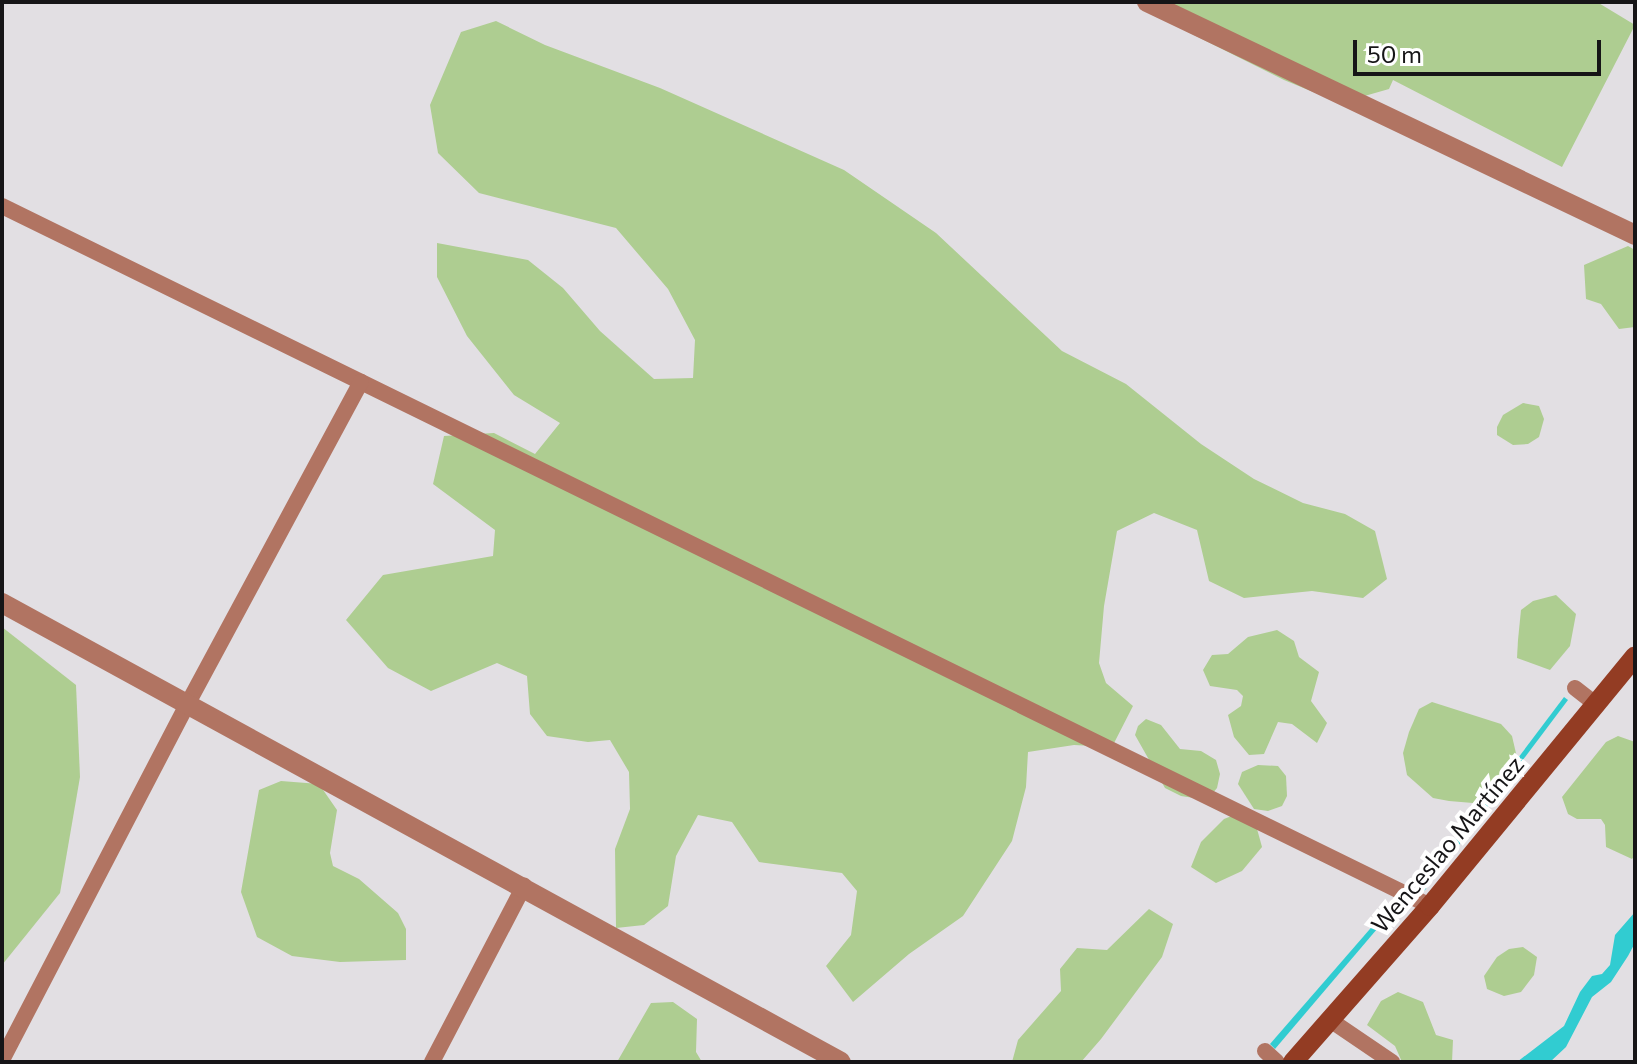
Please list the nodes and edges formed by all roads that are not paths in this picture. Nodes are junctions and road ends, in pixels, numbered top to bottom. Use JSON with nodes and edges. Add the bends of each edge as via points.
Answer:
{"nodes":[{"id":1,"x":1147,"y":2,"type":"edge"},
{"id":2,"x":2,"y":206,"type":"edge"},
{"id":3,"x":1635,"y":235,"type":"edge"},
{"id":4,"x":361,"y":382,"type":"junction"},
{"id":5,"x":2,"y":603,"type":"edge"},
{"id":6,"x":1635,"y":656,"type":"edge"},
{"id":7,"x":1575,"y":688,"type":"dead end"},
{"id":8,"x":187,"y":705,"type":"junction"},
{"id":9,"x":1597,"y":705,"type":"junction"},
{"id":10,"x":524,"y":886,"type":"junction"},
{"id":11,"x":1430,"y":906,"type":"junction"},
{"id":12,"x":1330,"y":1020,"type":"junction"},
{"id":13,"x":2,"y":1060,"type":"edge"},
{"id":14,"x":432,"y":1062,"type":"edge"},
{"id":15,"x":841,"y":1062,"type":"edge"},
{"id":16,"x":1293,"y":1062,"type":"edge"},
{"id":17,"x":1392,"y":1062,"type":"edge"}],
"edges":[{"from":1,"to":3,"type":"street"},
{"from":2,"to":4,"type":"lane"},
{"from":4,"to":8,"type":"lane"},
{"from":4,"to":11,"type":"lane"},
{"from":5,"to":8,"type":"street"},
{"from":6,"to":9,"type":"main road","name":"Wenceslao Martínez"},
{"from":7,"to":9,"type":"lane"},
{"from":8,"to":10,"type":"street"},
{"from":8,"to":13,"type":"lane"},
{"from":9,"to":11,"type":"main road","name":"Wenceslao Martínez"},
{"from":10,"to":14,"type":"lane"},
{"from":10,"to":15,"type":"street"},
{"from":11,"to":12,"type":"main road","name":"Wenceslao Martínez"},
{"from":12,"to":16,"type":"main road","name":"Wenceslao Martínez"},
{"from":12,"to":17,"type":"lane"}]}
